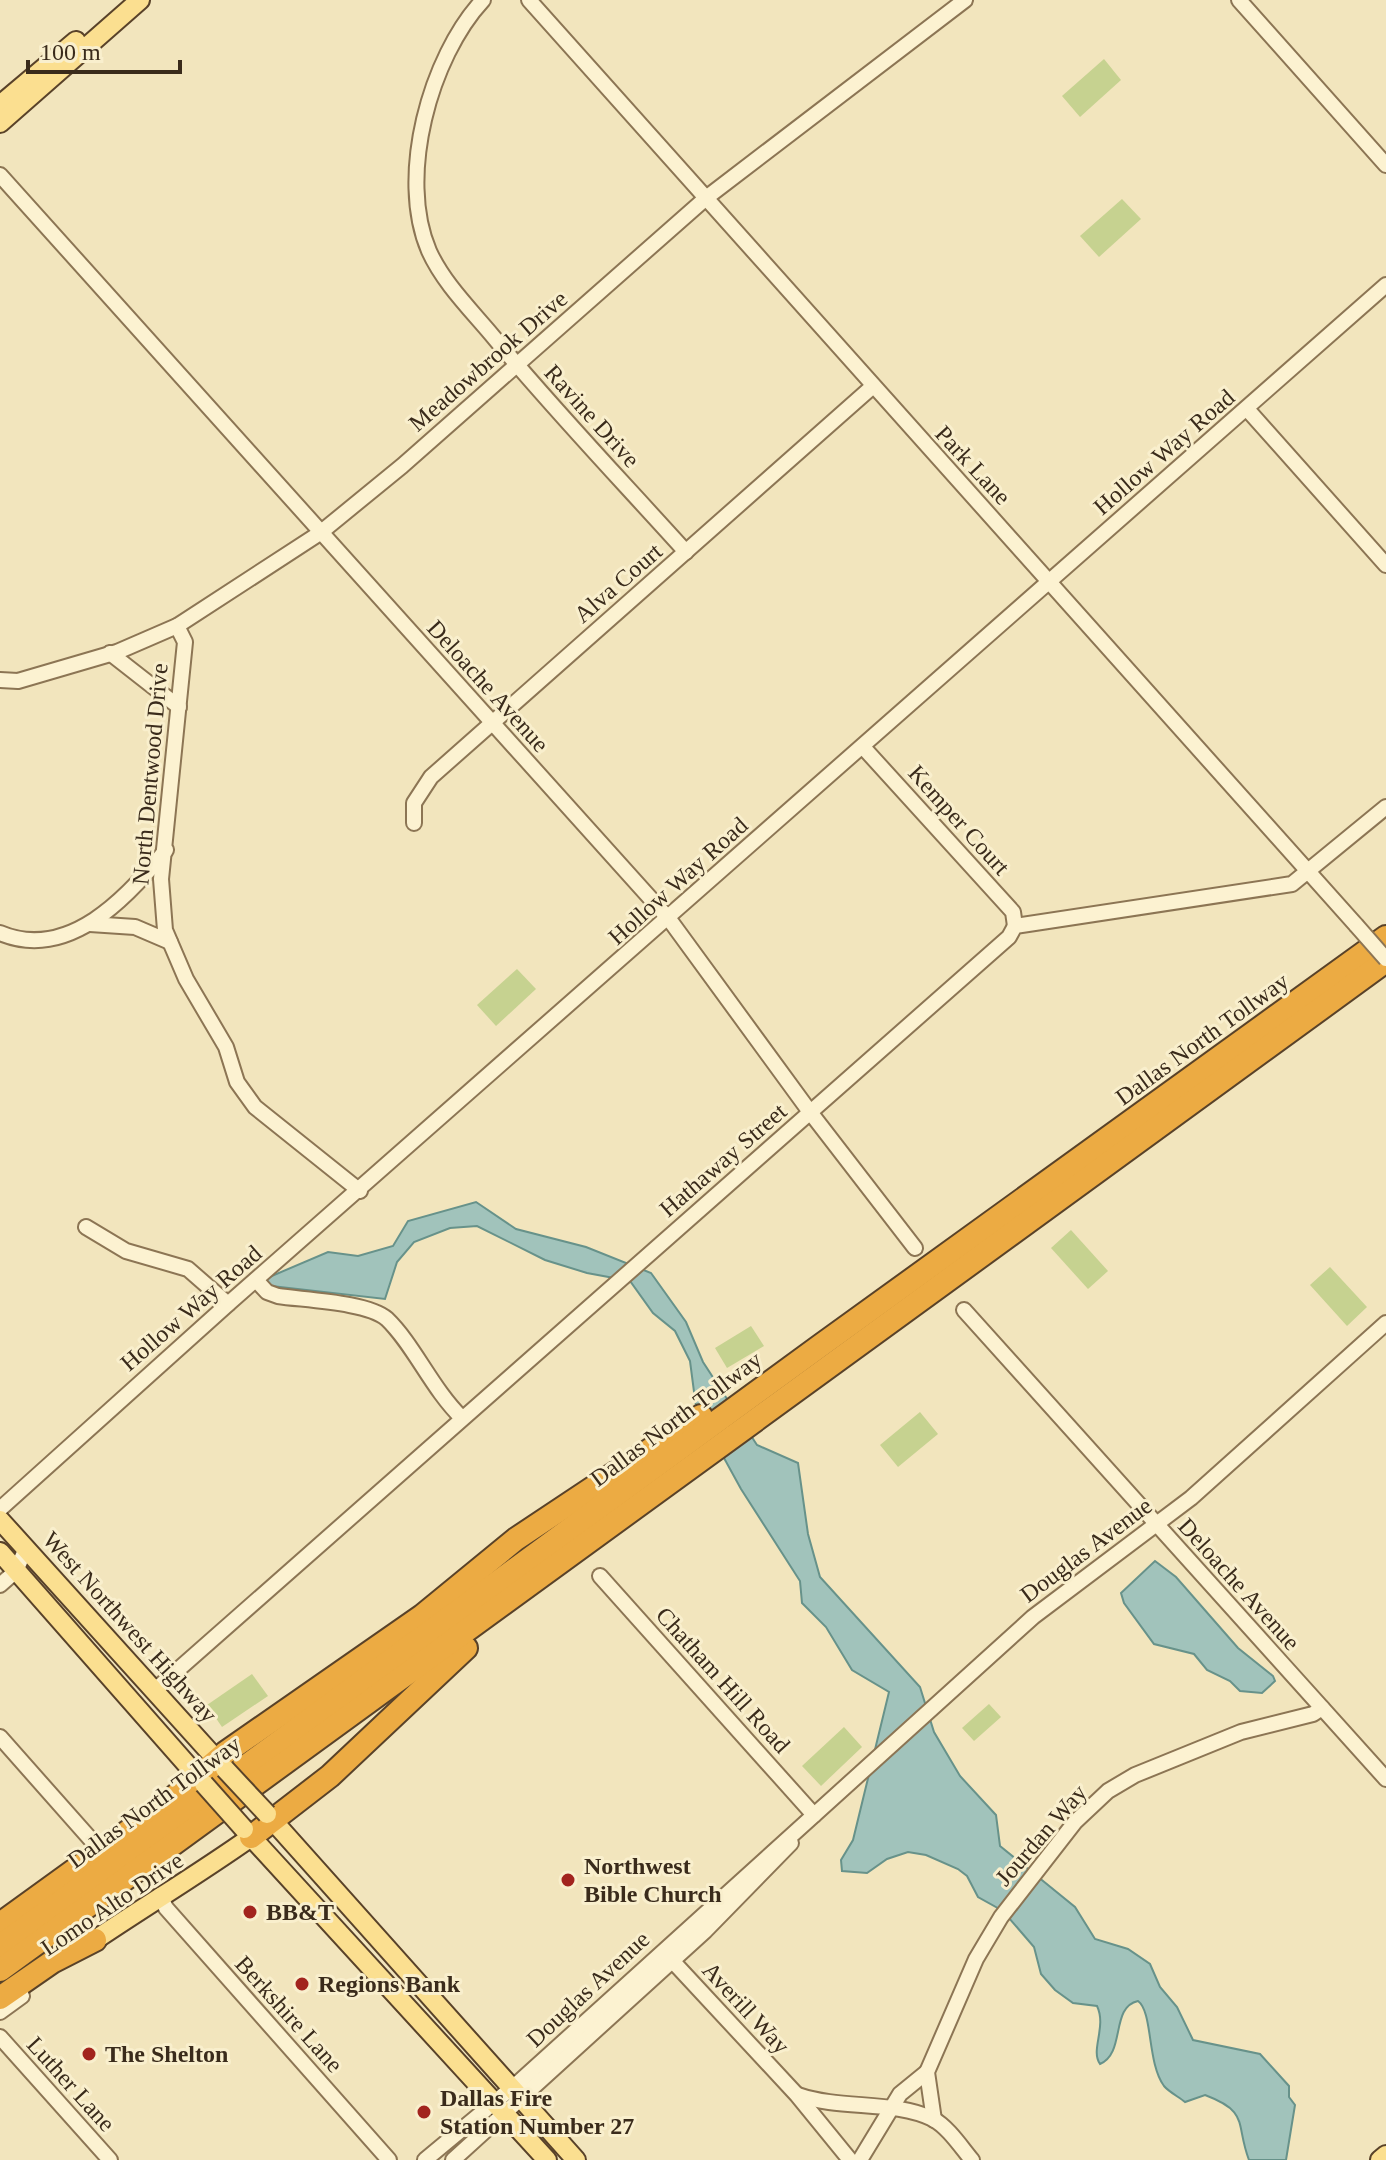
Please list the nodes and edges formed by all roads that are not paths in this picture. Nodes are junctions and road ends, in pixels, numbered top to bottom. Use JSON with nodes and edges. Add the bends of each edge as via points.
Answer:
{"nodes":[{"id":1,"x":483,"y":0,"type":"edge"},
{"id":2,"x":529,"y":0,"type":"edge"},
{"id":3,"x":965,"y":0,"type":"edge"},
{"id":4,"x":1239,"y":0,"type":"edge"},
{"id":5,"x":133,"y":1,"type":"edge"},
{"id":6,"x":0,"y":105,"type":"edge"},
{"id":7,"x":0,"y":123,"type":"edge"},
{"id":8,"x":1386,"y":165,"type":"edge"},
{"id":9,"x":0,"y":175,"type":"edge"},
{"id":10,"x":706,"y":198,"type":"junction"},
{"id":11,"x":1386,"y":285,"type":"edge"},
{"id":12,"x":517,"y":365,"type":"junction"},
{"id":13,"x":872,"y":387,"type":"junction"},
{"id":14,"x":1247,"y":409,"type":"junction"},
{"id":15,"x":320,"y":533,"type":"junction"},
{"id":16,"x":686,"y":552,"type":"junction"},
{"id":17,"x":1386,"y":565,"type":"edge"},
{"id":18,"x":1050,"y":582,"type":"junction"},
{"id":19,"x":177,"y":626,"type":"junction"},
{"id":20,"x":110,"y":653,"type":"junction"},
{"id":21,"x":0,"y":680,"type":"edge"},
{"id":22,"x":179,"y":707,"type":"junction"},
{"id":23,"x":491,"y":722,"type":"junction"},
{"id":24,"x":863,"y":747,"type":"junction"},
{"id":25,"x":1386,"y":807,"type":"edge"},
{"id":26,"x":414,"y":823,"type":"dead end"},
{"id":27,"x":166,"y":850,"type":"junction"},
{"id":28,"x":1309,"y":873,"type":"junction"},
{"id":29,"x":669,"y":919,"type":"junction"},
{"id":30,"x":89,"y":924,"type":"junction"},
{"id":31,"x":1015,"y":926,"type":"junction"},
{"id":32,"x":0,"y":933,"type":"edge"},
{"id":33,"x":1386,"y":937,"type":"edge"},
{"id":34,"x":170,"y":942,"type":"junction"},
{"id":35,"x":1386,"y":960,"type":"edge"},
{"id":36,"x":810,"y":1112,"type":"junction"},
{"id":37,"x":360,"y":1191,"type":"junction"},
{"id":38,"x":86,"y":1227,"type":"dead end"},
{"id":39,"x":915,"y":1248,"type":"dead end"},
{"id":40,"x":256,"y":1280,"type":"junction"},
{"id":41,"x":228,"y":1304,"type":"junction"},
{"id":42,"x":964,"y":1310,"type":"dead end"},
{"id":43,"x":1386,"y":1323,"type":"edge"},
{"id":44,"x":820,"y":1346,"type":"junction"},
{"id":45,"x":462,"y":1418,"type":"junction"},
{"id":46,"x":0,"y":1509,"type":"edge"},
{"id":47,"x":0,"y":1520,"type":"edge"},
{"id":48,"x":1157,"y":1526,"type":"junction"},
{"id":49,"x":26,"y":1548,"type":"junction"},
{"id":50,"x":0,"y":1552,"type":"edge"},
{"id":51,"x":16,"y":1571,"type":"junction"},
{"id":52,"x":600,"y":1576,"type":"dead end"},
{"id":53,"x":0,"y":1585,"type":"edge"},
{"id":54,"x":529,"y":1587,"type":"junction"},
{"id":55,"x":155,"y":1690,"type":"junction"},
{"id":56,"x":1322,"y":1708,"type":"junction"},
{"id":57,"x":0,"y":1737,"type":"edge"},
{"id":58,"x":5,"y":1753,"type":"edge"},
{"id":59,"x":221,"y":1764,"type":"junction"},
{"id":60,"x":1386,"y":1779,"type":"edge"},
{"id":61,"x":201,"y":1781,"type":"junction"},
{"id":62,"x":814,"y":1815,"type":"junction"},
{"id":63,"x":270,"y":1818,"type":"junction"},
{"id":64,"x":248,"y":1833,"type":"junction"},
{"id":65,"x":93,"y":1842,"type":"dead end"},
{"id":66,"x":269,"y":1857,"type":"junction"},
{"id":67,"x":210,"y":1868,"type":"junction"},
{"id":68,"x":160,"y":1895,"type":"junction"},
{"id":69,"x":0,"y":1924,"type":"edge"},
{"id":70,"x":95,"y":1940,"type":"junction"},
{"id":71,"x":0,"y":1946,"type":"edge"},
{"id":72,"x":667,"y":1955,"type":"junction"},
{"id":73,"x":0,"y":1970,"type":"edge"},
{"id":74,"x":0,"y":1998,"type":"edge"},
{"id":75,"x":0,"y":2012,"type":"edge"},
{"id":76,"x":0,"y":2037,"type":"edge"},
{"id":77,"x":481,"y":2056,"type":"junction"},
{"id":78,"x":464,"y":2070,"type":"junction"},
{"id":79,"x":927,"y":2072,"type":"junction"},
{"id":80,"x":515,"y":2094,"type":"junction"},
{"id":81,"x":797,"y":2095,"type":"junction"},
{"id":82,"x":499,"y":2108,"type":"junction"},
{"id":83,"x":891,"y":2108,"type":"junction"},
{"id":84,"x":934,"y":2120,"type":"junction"},
{"id":85,"x":1386,"y":2155,"type":"edge"},
{"id":86,"x":110,"y":2160,"type":"edge"},
{"id":87,"x":389,"y":2160,"type":"edge"},
{"id":88,"x":425,"y":2160,"type":"edge"},
{"id":89,"x":453,"y":2160,"type":"edge"},
{"id":90,"x":547,"y":2160,"type":"edge"},
{"id":91,"x":576,"y":2160,"type":"edge"},
{"id":92,"x":850,"y":2160,"type":"edge"},
{"id":93,"x":860,"y":2160,"type":"edge"},
{"id":94,"x":972,"y":2160,"type":"edge"},
{"id":95,"x":1380,"y":2160,"type":"edge"}],
"edges":[{"from":1,"to":12,"type":"street","name":"Ravine Drive","via":[[447,55],[432,96],[420,138],[416,194],[421,228],[436,265]]},
{"from":2,"to":10,"type":"street","name":"Park Lane"},
{"from":3,"to":10,"type":"street","name":"Meadowbrook Drive"},
{"from":4,"to":8,"type":"street"},
{"from":5,"to":6,"type":"main road"},
{"from":5,"to":7,"type":"main road"},
{"from":9,"to":15,"type":"street","name":"Deloache Avenue"},
{"from":10,"to":12,"type":"street","name":"Meadowbrook Drive"},
{"from":10,"to":13,"type":"street","name":"Park Lane"},
{"from":11,"to":14,"type":"street","name":"Hollow Way Road"},
{"from":12,"to":15,"type":"street","name":"Meadowbrook Drive"},
{"from":12,"to":16,"type":"street","name":"Ravine Drive"},
{"from":13,"to":16,"type":"street","name":"Alva Court"},
{"from":13,"to":18,"type":"street","name":"Park Lane"},
{"from":14,"to":17,"type":"street"},
{"from":14,"to":18,"type":"street","name":"Hollow Way Road"},
{"from":15,"to":19,"type":"street","name":"Meadowbrook Drive"},
{"from":15,"to":23,"type":"street","name":"Deloache Avenue"},
{"from":16,"to":23,"type":"street","name":"Alva Court"},
{"from":18,"to":24,"type":"street","name":"Hollow Way Road"},
{"from":18,"to":28,"type":"street","name":"Park Lane"},
{"from":19,"to":20,"type":"street","name":"Meadowbrook Drive"},
{"from":19,"to":22,"type":"street","name":"North Dentwood Drive","via":[[185,642]]},
{"from":20,"to":21,"type":"street","name":"Meadowbrook Drive","via":[[18,681]]},
{"from":20,"to":22,"type":"street"},
{"from":22,"to":27,"type":"street","name":"North Dentwood Drive"},
{"from":23,"to":26,"type":"street","name":"Alva Court","via":[[419,792]]},
{"from":23,"to":29,"type":"street","name":"Deloache Avenue"},
{"from":24,"to":29,"type":"street","name":"Hollow Way Road"},
{"from":24,"to":31,"type":"street","name":"Kemper Court","via":[[1013,912]]},
{"from":25,"to":28,"type":"street"},
{"from":27,"to":30,"type":"street","via":[[128,894]]},
{"from":27,"to":34,"type":"street","name":"North Dentwood Drive","via":[[161,899]]},
{"from":28,"to":31,"type":"street","via":[[1292,884]]},
{"from":28,"to":35,"type":"street","name":"Park Lane","bridge":true},
{"from":29,"to":36,"type":"street","name":"Deloache Avenue"},
{"from":29,"to":37,"type":"street","name":"Hollow Way Road"},
{"from":30,"to":32,"type":"street","via":[[66,935]]},
{"from":30,"to":34,"type":"street","via":[[135,927]]},
{"from":31,"to":36,"type":"street","name":"Hathaway Street","via":[[1009,937]]},
{"from":33,"to":44,"type":"highway","name":"Dallas North Tollway"},
{"from":34,"to":37,"type":"street","name":"North Dentwood Drive","via":[[226,1047],[237,1082],[255,1107]]},
{"from":35,"to":54,"type":"highway","name":"Dallas North Tollway"},
{"from":36,"to":39,"type":"street","name":"Deloache Avenue"},
{"from":36,"to":45,"type":"street","name":"Hathaway Street"},
{"from":37,"to":40,"type":"street","name":"Hollow Way Road"},
{"from":38,"to":41,"type":"street","via":[[126,1251],[188,1269]]},
{"from":40,"to":41,"type":"street","name":"Hollow Way Road"},
{"from":40,"to":45,"type":"street","via":[[278,1296],[368,1309],[386,1318]]},
{"from":41,"to":46,"type":"street","name":"Hollow Way Road"},
{"from":42,"to":48,"type":"street","name":"Deloache Avenue"},
{"from":43,"to":48,"type":"street","name":"Douglas Avenue"},
{"from":44,"to":59,"type":"highway","via":[[706,1413],[516,1539]]},
{"from":44,"to":71,"type":"highway","name":"Dallas North Tollway"},
{"from":45,"to":55,"type":"street","name":"Hathaway Street"},
{"from":47,"to":49,"type":"main road","name":"West Northwest Highway"},
{"from":48,"to":56,"type":"street","name":"Deloache Avenue"},
{"from":48,"to":62,"type":"street","name":"Douglas Avenue","via":[[1033,1617]]},
{"from":49,"to":50,"type":"street"},
{"from":49,"to":51,"type":"street"},
{"from":49,"to":55,"type":"main road","name":"West Northwest Highway"},
{"from":50,"to":51,"type":"main road","name":"West Northwest Highway"},
{"from":51,"to":53,"type":"street"},
{"from":51,"to":61,"type":"main road","name":"West Northwest Highway"},
{"from":52,"to":62,"type":"street","name":"Chatham Hill Road"},
{"from":54,"to":63,"type":"highway","via":[[330,1776]]},
{"from":54,"to":73,"type":"highway","name":"Dallas North Tollway"},
{"from":55,"to":59,"type":"main road","name":"West Northwest Highway"},
{"from":56,"to":60,"type":"street","name":"Deloache Avenue"},
{"from":56,"to":79,"type":"street","name":"Jourdan Way","via":[[1241,1732],[1122,1781],[1075,1822],[1001,1917],[976,1959]]},
{"from":57,"to":58,"type":"street"},
{"from":58,"to":65,"type":"street"},
{"from":59,"to":61,"type":"highway"},
{"from":59,"to":63,"type":"main road","name":"West Northwest Highway","bridge":true},
{"from":61,"to":64,"type":"main road","name":"West Northwest Highway","bridge":true},
{"from":61,"to":69,"type":"highway"},
{"from":62,"to":72,"type":"street","name":"Douglas Avenue"},
{"from":63,"to":64,"type":"highway"},
{"from":63,"to":77,"type":"main road","name":"West Northwest Highway"},
{"from":64,"to":66,"type":"main road","name":"West Northwest Highway"},
{"from":64,"to":67,"type":"main road","name":"Lomo Alto Drive"},
{"from":66,"to":67,"type":"main road","via":[[239,1857]]},
{"from":66,"to":78,"type":"main road","name":"West Northwest Highway"},
{"from":67,"to":68,"type":"main road","name":"Lomo Alto Drive"},
{"from":68,"to":70,"type":"main road","name":"Lomo Alto Drive"},
{"from":68,"to":87,"type":"street","name":"Berkshire Lane"},
{"from":70,"to":74,"type":"highway"},
{"from":70,"to":75,"type":"street","name":"Lomo Alto Drive"},
{"from":72,"to":80,"type":"street","name":"Douglas Avenue"},
{"from":72,"to":81,"type":"street","name":"Averill Way"},
{"from":76,"to":86,"type":"street","name":"Luther Lane"},
{"from":77,"to":78,"type":"main road"},
{"from":77,"to":80,"type":"main road","name":"West Northwest Highway"},
{"from":78,"to":82,"type":"main road","name":"West Northwest Highway"},
{"from":79,"to":83,"type":"street","name":"Jourdan Way"},
{"from":79,"to":84,"type":"street"},
{"from":80,"to":82,"type":"street","name":"Douglas Avenue"},
{"from":80,"to":91,"type":"main road","name":"West Northwest Highway"},
{"from":81,"to":83,"type":"street","via":[[825,2104]]},
{"from":81,"to":92,"type":"street","name":"Averill Way"},
{"from":82,"to":88,"type":"street","name":"Douglas Avenue"},
{"from":82,"to":89,"type":"street","name":"Douglas Avenue"},
{"from":82,"to":90,"type":"main road","name":"West Northwest Highway"},
{"from":83,"to":84,"type":"street"},
{"from":83,"to":93,"type":"street","name":"Jourdan Way"},
{"from":84,"to":94,"type":"street"},
{"from":85,"to":95,"type":"main road"}]}
